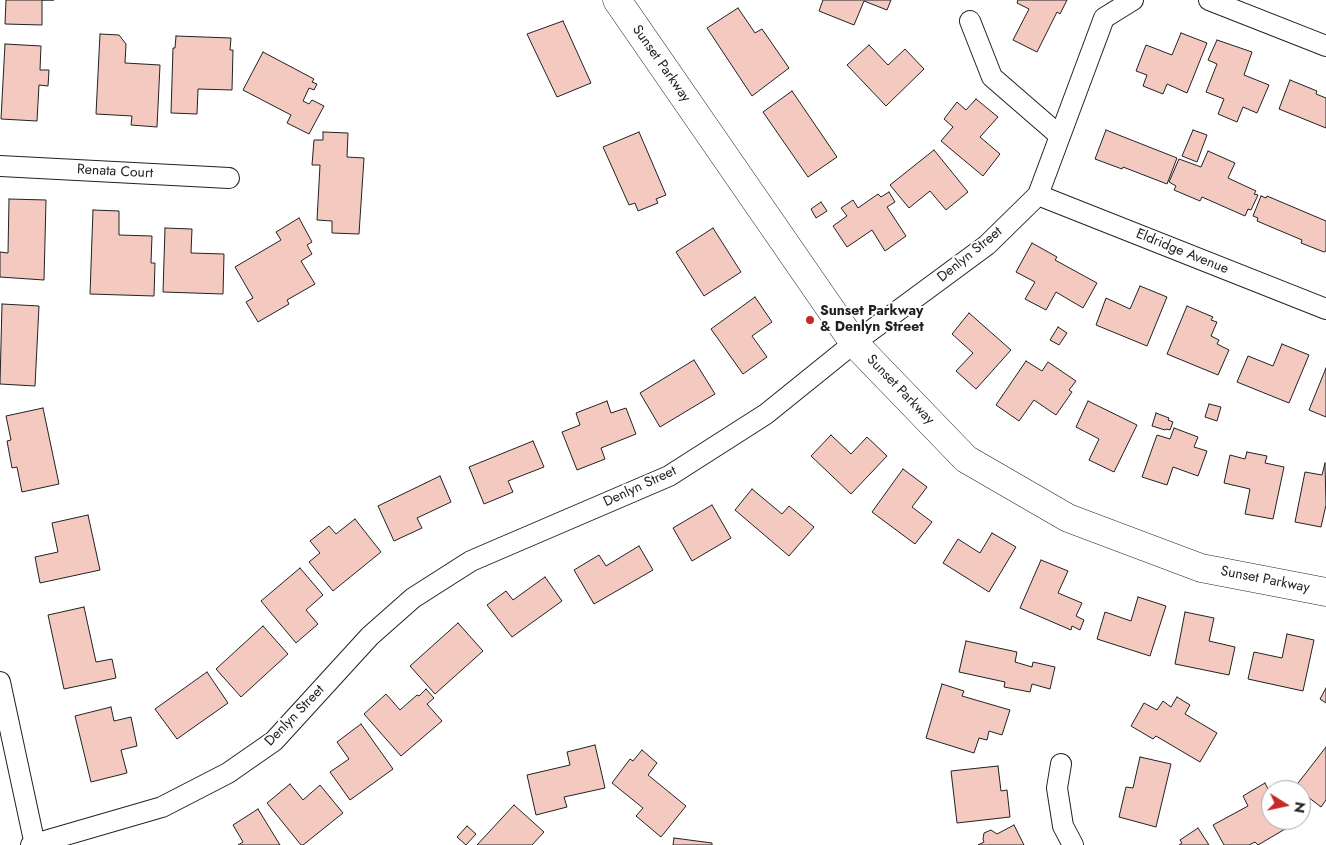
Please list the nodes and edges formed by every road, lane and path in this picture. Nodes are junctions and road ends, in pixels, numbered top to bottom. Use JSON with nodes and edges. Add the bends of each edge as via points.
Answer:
{"nodes":[{"id":1,"x":617,"y":0,"type":"edge"},
{"id":2,"x":1133,"y":0,"type":"edge"},
{"id":3,"x":1208,"y":0,"type":"edge"},
{"id":4,"x":970,"y":21,"type":"dead end"},
{"id":5,"x":1326,"y":46,"type":"edge"},
{"id":6,"x":1060,"y":136,"type":"junction"},
{"id":7,"x":0,"y":166,"type":"edge"},
{"id":8,"x":230,"y":178,"type":"dead end"},
{"id":9,"x":1038,"y":195,"type":"junction"},
{"id":10,"x":1326,"y":309,"type":"edge"},
{"id":11,"x":854,"y":343,"type":"junction"},
{"id":12,"x":1326,"y":592,"type":"edge"},
{"id":13,"x":0,"y":682,"type":"edge"},
{"id":14,"x":1061,"y":764,"type":"dead end"},
{"id":15,"x":34,"y":845,"type":"edge"},
{"id":16,"x":1073,"y":845,"type":"edge"}],
"edges":[{"from":1,"to":11,"type":"main road","name":"Sunset Parkway"},
{"from":2,"to":6,"type":"street","name":"Denlyn Street","via":[[1104,18]]},
{"from":3,"to":5,"type":"street"},
{"from":4,"to":6,"type":"street","via":[[992,77]]},
{"from":6,"to":9,"type":"street","name":"Denlyn Street"},
{"from":7,"to":8,"type":"street","name":"Renata Court"},
{"from":9,"to":10,"type":"street","name":"Eldridge Avenue"},
{"from":9,"to":11,"type":"street","name":"Denlyn Street","via":[[987,245]]},
{"from":11,"to":12,"type":"main road","name":"Sunset Parkway","via":[[966,459],[1068,518],[1201,568]]},
{"from":11,"to":15,"type":"street","name":"Denlyn Street","via":[[766,414],[669,476],[471,561],[414,598],[370,636],[274,740],[228,773],[162,806]]},
{"from":13,"to":15,"type":"street"},
{"from":14,"to":16,"type":"street","via":[[1057,788],[1063,826]]}]}
